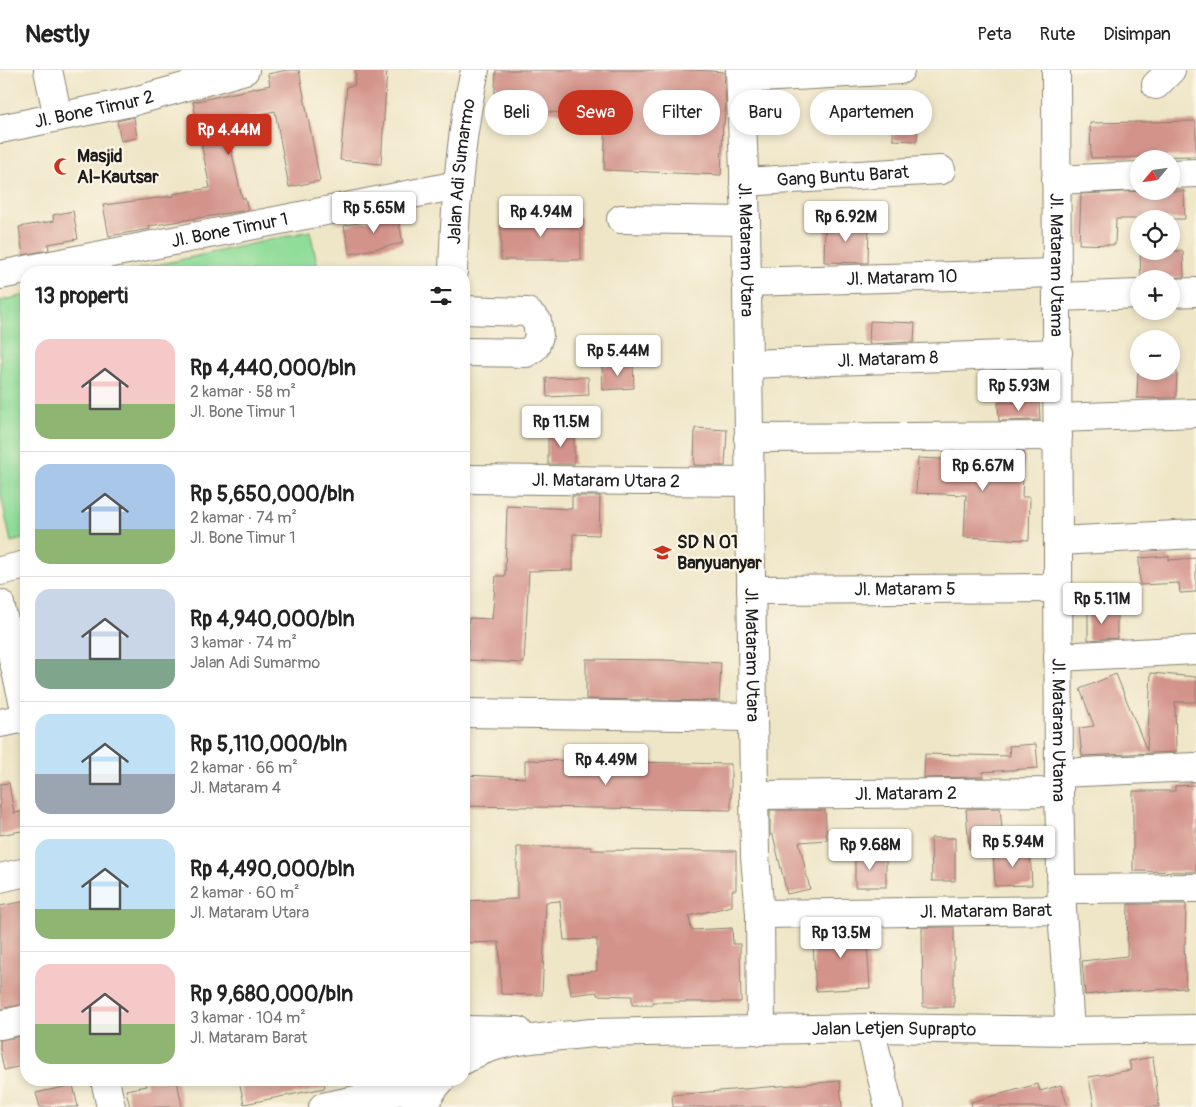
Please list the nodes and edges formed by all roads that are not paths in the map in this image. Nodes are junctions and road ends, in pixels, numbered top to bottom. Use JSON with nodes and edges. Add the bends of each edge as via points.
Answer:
{"nodes":[{"id":1,"x":48,"y":70,"type":"edge"},
{"id":2,"x":245,"y":70,"type":"edge"},
{"id":3,"x":475,"y":70,"type":"edge"},
{"id":4,"x":900,"y":70,"type":"edge"},
{"id":5,"x":1056,"y":70,"type":"edge"},
{"id":6,"x":740,"y":75,"type":"edge"},
{"id":7,"x":58,"y":117,"type":"junction"},
{"id":8,"x":0,"y":129,"type":"edge"},
{"id":9,"x":941,"y":170,"type":"dead end"},
{"id":10,"x":1196,"y":173,"type":"edge"},
{"id":11,"x":1180,"y":174,"type":"edge"},
{"id":12,"x":1130,"y":176,"type":"edge"},
{"id":13,"x":1056,"y":180,"type":"junction"},
{"id":14,"x":744,"y":182,"type":"junction"},
{"id":15,"x":458,"y":185,"type":"junction"},
{"id":16,"x":621,"y":219,"type":"dead end"},
{"id":17,"x":746,"y":221,"type":"junction"},
{"id":18,"x":46,"y":266,"type":"edge"},
{"id":19,"x":452,"y":266,"type":"edge"},
{"id":20,"x":20,"y":271,"type":"edge"},
{"id":21,"x":0,"y":275,"type":"edge"},
{"id":22,"x":746,"y":282,"type":"junction"},
{"id":23,"x":1058,"y":285,"type":"junction"},
{"id":24,"x":1196,"y":292,"type":"edge"},
{"id":25,"x":1130,"y":293,"type":"edge"},
{"id":26,"x":1180,"y":293,"type":"edge"},
{"id":27,"x":470,"y":310,"type":"edge"},
{"id":28,"x":470,"y":352,"type":"edge"},
{"id":29,"x":1058,"y":353,"type":"junction"},
{"id":30,"x":748,"y":364,"type":"junction"},
{"id":31,"x":1196,"y":413,"type":"edge"},
{"id":32,"x":1058,"y":427,"type":"junction"},
{"id":33,"x":748,"y":438,"type":"junction"},
{"id":34,"x":470,"y":480,"type":"edge"},
{"id":35,"x":749,"y":482,"type":"junction"},
{"id":36,"x":1196,"y":534,"type":"edge"},
{"id":37,"x":1058,"y":541,"type":"junction"},
{"id":38,"x":20,"y":566,"type":"edge"},
{"id":39,"x":0,"y":571,"type":"edge"},
{"id":40,"x":1058,"y":588,"type":"junction"},
{"id":41,"x":750,"y":590,"type":"junction"},
{"id":42,"x":0,"y":604,"type":"edge"},
{"id":43,"x":1196,"y":650,"type":"edge"},
{"id":44,"x":1058,"y":657,"type":"junction"},
{"id":45,"x":20,"y":688,"type":"edge"},
{"id":46,"x":470,"y":713,"type":"edge"},
{"id":47,"x":754,"y":717,"type":"junction"},
{"id":48,"x":20,"y":719,"type":"edge"},
{"id":49,"x":0,"y":724,"type":"edge"},
{"id":50,"x":1196,"y":767,"type":"edge"},
{"id":51,"x":1059,"y":782,"type":"junction"},
{"id":52,"x":754,"y":795,"type":"junction"},
{"id":53,"x":20,"y":873,"type":"edge"},
{"id":54,"x":0,"y":878,"type":"edge"},
{"id":55,"x":1196,"y":888,"type":"edge"},
{"id":56,"x":1062,"y":899,"type":"junction"},
{"id":57,"x":760,"y":914,"type":"junction"},
{"id":58,"x":20,"y":1021,"type":"edge"},
{"id":59,"x":0,"y":1026,"type":"edge"},
{"id":60,"x":870,"y":1028,"type":"junction"},
{"id":61,"x":1196,"y":1029,"type":"edge"},
{"id":62,"x":470,"y":1030,"type":"edge"},
{"id":63,"x":761,"y":1031,"type":"junction"},
{"id":64,"x":1070,"y":1031,"type":"junction"},
{"id":65,"x":592,"y":1033,"type":"junction"},
{"id":66,"x":470,"y":1056,"type":"edge"},
{"id":67,"x":107,"y":1086,"type":"edge"},
{"id":68,"x":423,"y":1092,"type":"edge"},
{"id":69,"x":112,"y":1107,"type":"edge"},
{"id":70,"x":323,"y":1107,"type":"edge"},
{"id":71,"x":889,"y":1107,"type":"edge"}],
"edges":[{"from":1,"to":7,"type":"street"},
{"from":2,"to":7,"type":"street","name":"Jl. Bone Timur 2","via":[[131,102]]},
{"from":3,"to":15,"type":"street","name":"Jalan Adi Sumarmo","via":[[466,107]]},
{"from":4,"to":6,"type":"street"},
{"from":5,"to":13,"type":"street","name":"Jl. Mataram Utama"},
{"from":6,"to":14,"type":"street","name":"Jl. Mataram Utara"},
{"from":7,"to":8,"type":"street","name":"Jl. Bone Timur 2"},
{"from":9,"to":14,"type":"street","name":"Gang Buntu Barat"},
{"from":10,"to":11,"type":"street"},
{"from":12,"to":13,"type":"street"},
{"from":13,"to":23,"type":"street","name":"Jl. Mataram Utama"},
{"from":14,"to":17,"type":"street","name":"Jl. Mataram Utara"},
{"from":15,"to":18,"type":"street","name":"Jl. Bone Timur 1"},
{"from":15,"to":19,"type":"street","name":"Jalan Adi Sumarmo"},
{"from":16,"to":17,"type":"street"},
{"from":17,"to":22,"type":"street","name":"Jl. Mataram Utara"},
{"from":20,"to":21,"type":"street","name":"Jl. Bone Timur 1"},
{"from":22,"to":23,"type":"street","name":"Jl. Mataram 10"},
{"from":22,"to":30,"type":"street","name":"Jl. Mataram Utara"},
{"from":23,"to":25,"type":"street","name":"Jl. Mataram 10"},
{"from":23,"to":29,"type":"street","name":"Jl. Mataram Utama"},
{"from":24,"to":26,"type":"street"},
{"from":27,"to":28,"type":"street","via":[[528,312],[537,321],[539,336],[535,347],[526,353]]},
{"from":29,"to":30,"type":"street","name":"Jl. Mataram 8"},
{"from":29,"to":32,"type":"street","name":"Jl. Mataram Utama"},
{"from":30,"to":33,"type":"street","name":"Jl. Mataram Utara"},
{"from":31,"to":32,"type":"street"},
{"from":32,"to":33,"type":"street"},
{"from":32,"to":37,"type":"street","name":"Jl. Mataram Utama"},
{"from":33,"to":35,"type":"street","name":"Jl. Mataram Utara"},
{"from":34,"to":35,"type":"street","name":"Jl. Mataram Utara 2"},
{"from":35,"to":41,"type":"street","name":"Jl. Mataram Utara"},
{"from":36,"to":37,"type":"street"},
{"from":37,"to":40,"type":"street","name":"Jl. Mataram Utama"},
{"from":38,"to":39,"type":"street"},
{"from":40,"to":41,"type":"street","name":"Jl. Mataram 5"},
{"from":40,"to":44,"type":"street","name":"Jl. Mataram Utama"},
{"from":41,"to":47,"type":"street","name":"Jl. Mataram Utara"},
{"from":42,"to":45,"type":"street"},
{"from":43,"to":44,"type":"street"},
{"from":44,"to":51,"type":"street","name":"Jl. Mataram Utama"},
{"from":46,"to":47,"type":"street"},
{"from":47,"to":52,"type":"street","name":"Jl. Mataram Utara"},
{"from":48,"to":49,"type":"street"},
{"from":50,"to":51,"type":"street","name":"Jl. Mataram 2"},
{"from":51,"to":52,"type":"street","name":"Jl. Mataram 2"},
{"from":51,"to":56,"type":"street","name":"Jl. Mataram Utama"},
{"from":52,"to":57,"type":"street","name":"Jl. Mataram Utara"},
{"from":53,"to":54,"type":"street"},
{"from":55,"to":56,"type":"street","name":"Jl. Mataram Barat"},
{"from":56,"to":57,"type":"street","name":"Jl. Mataram Barat"},
{"from":56,"to":64,"type":"street","name":"Jl. Mataram Utama"},
{"from":57,"to":63,"type":"street","name":"Jl. Mataram Utara"},
{"from":58,"to":59,"type":"street"},
{"from":60,"to":63,"type":"street","name":"Jalan Letjen Suprapto"},
{"from":60,"to":64,"type":"street","name":"Jalan Letjen Suprapto"},
{"from":60,"to":71,"type":"street"},
{"from":61,"to":64,"type":"street","name":"Jalan Letjen Suprapto"},
{"from":62,"to":65,"type":"street"},
{"from":63,"to":65,"type":"street","name":"Jalan Letjen Suprapto"},
{"from":65,"to":66,"type":"street","via":[[500,1044]]},
{"from":67,"to":69,"type":"street"},
{"from":68,"to":70,"type":"street"}]}
